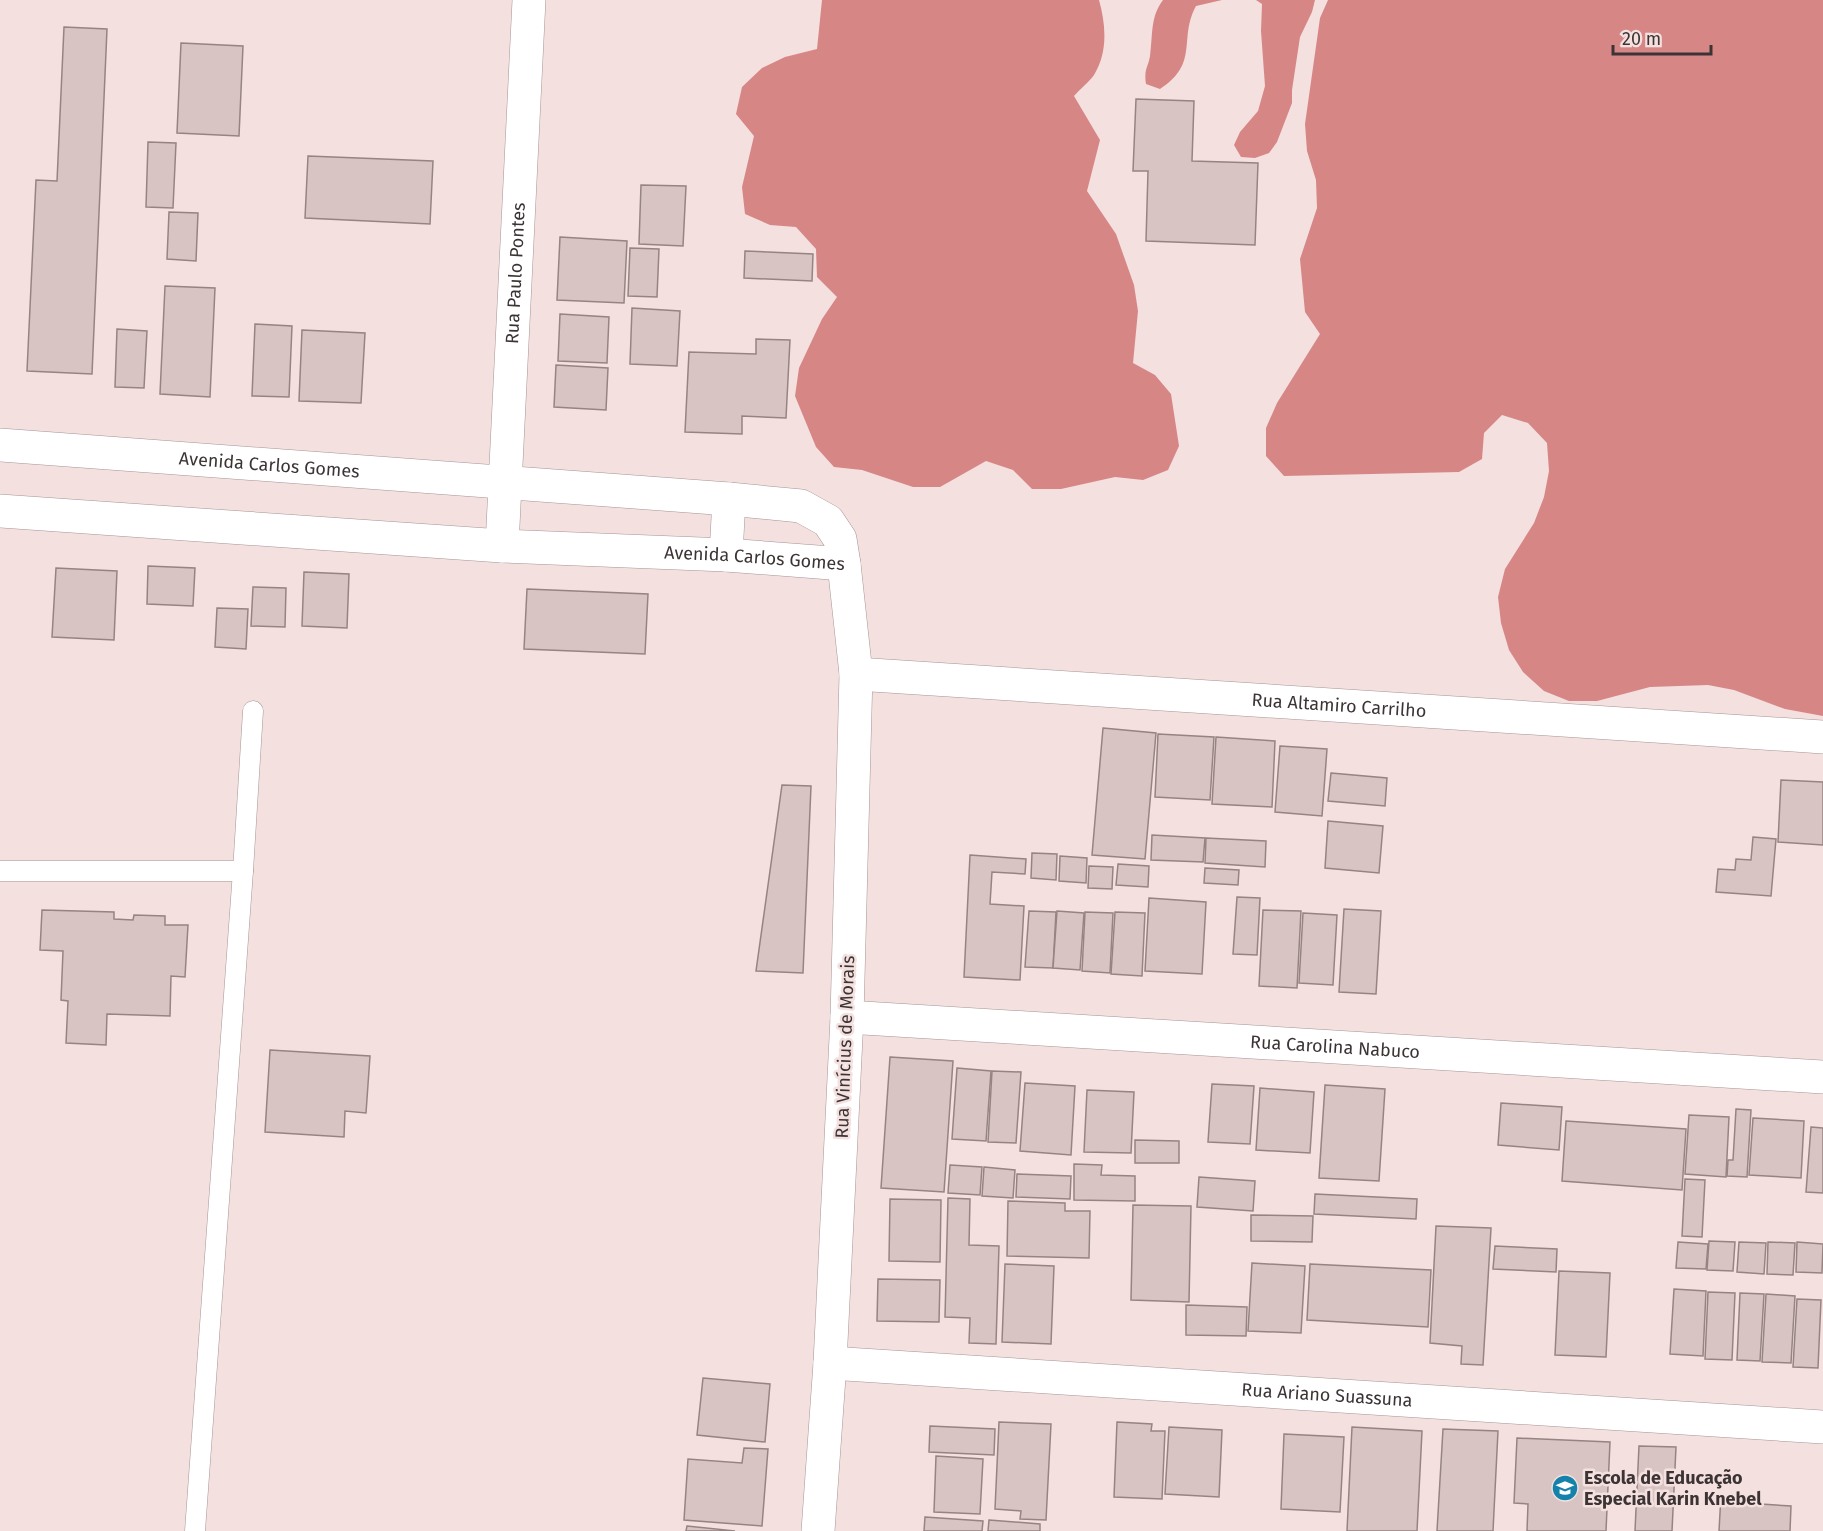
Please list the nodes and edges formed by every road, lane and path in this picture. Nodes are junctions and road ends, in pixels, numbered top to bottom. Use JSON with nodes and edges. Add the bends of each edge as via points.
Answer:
{"nodes":[{"id":1,"x":530,"y":0,"type":"edge"},
{"id":2,"x":0,"y":445,"type":"edge"},
{"id":3,"x":506,"y":481,"type":"junction"},
{"id":4,"x":729,"y":499,"type":"junction"},
{"id":5,"x":0,"y":511,"type":"edge"},
{"id":6,"x":502,"y":546,"type":"junction"},
{"id":7,"x":726,"y":555,"type":"junction"},
{"id":8,"x":844,"y":564,"type":"junction"},
{"id":9,"x":856,"y":674,"type":"junction"},
{"id":10,"x":252,"y":711,"type":"dead end"},
{"id":11,"x":1823,"y":737,"type":"edge"},
{"id":12,"x":0,"y":871,"type":"edge"},
{"id":13,"x":243,"y":871,"type":"junction"},
{"id":14,"x":847,"y":1017,"type":"junction"},
{"id":15,"x":1823,"y":1077,"type":"edge"},
{"id":16,"x":830,"y":1363,"type":"junction"},
{"id":17,"x":1823,"y":1427,"type":"edge"},
{"id":18,"x":195,"y":1531,"type":"edge"},
{"id":19,"x":818,"y":1531,"type":"edge"}],
"edges":[{"from":1,"to":3,"type":"street","name":"Rua Paulo Pontes"},
{"from":2,"to":3,"type":"street","name":"Avenida Carlos Gomes"},
{"from":3,"to":4,"type":"street","name":"Avenida Carlos Gomes"},
{"from":3,"to":6,"type":"street","name":"Rua Paulo Pontes"},
{"from":4,"to":7,"type":"street"},
{"from":4,"to":8,"type":"street","name":"Avenida Carlos Gomes","via":[[801,506],[828,521],[840,539]]},
{"from":5,"to":6,"type":"street","name":"Avenida Carlos Gomes"},
{"from":6,"to":7,"type":"street","name":"Avenida Carlos Gomes"},
{"from":7,"to":8,"type":"street","name":"Avenida Carlos Gomes"},
{"from":8,"to":9,"type":"street","name":"Rua Vinícius de Morais"},
{"from":9,"to":11,"type":"street","name":"Rua Altamiro Carrilho"},
{"from":9,"to":14,"type":"street","name":"Rua Vinícius de Morais"},
{"from":10,"to":13,"type":"lane"},
{"from":12,"to":13,"type":"lane"},
{"from":13,"to":18,"type":"lane"},
{"from":14,"to":15,"type":"street","name":"Rua Carolina Nabuco"},
{"from":14,"to":16,"type":"street","name":"Rua Vinícius de Morais"},
{"from":16,"to":17,"type":"street","name":"Rua Ariano Suassuna"},
{"from":16,"to":19,"type":"street","name":"Rua Vinícius de Morais"}]}
